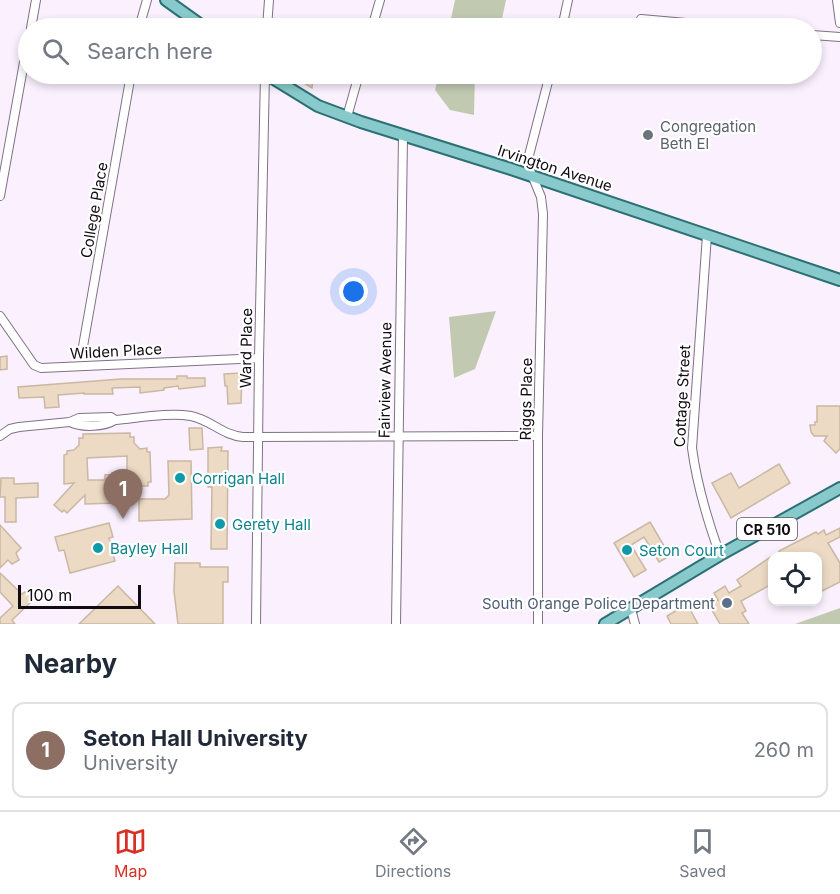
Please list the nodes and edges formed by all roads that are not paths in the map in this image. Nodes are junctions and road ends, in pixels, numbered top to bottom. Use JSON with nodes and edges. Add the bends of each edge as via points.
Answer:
{"nodes":[{"id":1,"x":36,"y":0,"type":"edge"},
{"id":2,"x":147,"y":0,"type":"edge"},
{"id":3,"x":166,"y":0,"type":"edge"},
{"id":4,"x":269,"y":0,"type":"edge"},
{"id":5,"x":380,"y":0,"type":"edge"},
{"id":6,"x":568,"y":0,"type":"edge"},
{"id":7,"x":837,"y":0,"type":"edge"},
{"id":8,"x":32,"y":18,"type":"edge"},
{"id":9,"x":142,"y":18,"type":"edge"},
{"id":10,"x":191,"y":18,"type":"edge"},
{"id":11,"x":268,"y":18,"type":"edge"},
{"id":12,"x":375,"y":18,"type":"edge"},
{"id":13,"x":564,"y":18,"type":"edge"},
{"id":14,"x":840,"y":23,"type":"edge"},
{"id":15,"x":822,"y":36,"type":"edge"},
{"id":16,"x":840,"y":37,"type":"edge"},
{"id":17,"x":20,"y":84,"type":"edge"},
{"id":18,"x":129,"y":84,"type":"edge"},
{"id":19,"x":266,"y":84,"type":"edge"},
{"id":20,"x":282,"y":84,"type":"edge"},
{"id":21,"x":356,"y":84,"type":"edge"},
{"id":22,"x":547,"y":84,"type":"edge"},
{"id":23,"x":347,"y":117,"type":"junction"},
{"id":24,"x":403,"y":136,"type":"junction"},
{"id":25,"x":532,"y":177,"type":"junction"},
{"id":26,"x":0,"y":196,"type":"edge"},
{"id":27,"x":707,"y":235,"type":"junction"},
{"id":28,"x":840,"y":280,"type":"edge"},
{"id":29,"x":0,"y":316,"type":"edge"},
{"id":30,"x":82,"y":352,"type":"dead end"},
{"id":31,"x":259,"y":358,"type":"junction"},
{"id":32,"x":0,"y":436,"type":"edge"},
{"id":33,"x":258,"y":436,"type":"junction"},
{"id":34,"x":397,"y":436,"type":"junction"},
{"id":35,"x":538,"y":436,"type":"junction"},
{"id":36,"x":840,"y":488,"type":"edge"},
{"id":37,"x":720,"y":555,"type":"junction"},
{"id":38,"x":631,"y":609,"type":"junction"},
{"id":39,"x":256,"y":624,"type":"edge"},
{"id":40,"x":396,"y":624,"type":"edge"},
{"id":41,"x":538,"y":624,"type":"edge"},
{"id":42,"x":605,"y":624,"type":"edge"},
{"id":43,"x":634,"y":624,"type":"edge"}],
"edges":[{"from":1,"to":8,"type":"street"},
{"from":2,"to":9,"type":"street"},
{"from":3,"to":10,"type":"main road"},
{"from":4,"to":11,"type":"street"},
{"from":5,"to":12,"type":"street"},
{"from":6,"to":13,"type":"street"},
{"from":7,"to":14,"type":"street"},
{"from":15,"to":16,"type":"street"},
{"from":17,"to":26,"type":"street"},
{"from":18,"to":30,"type":"street","name":"College Place"},
{"from":19,"to":31,"type":"street","name":"Ward Place"},
{"from":20,"to":23,"type":"main road","name":"Irvington Avenue","via":[[318,106]]},
{"from":21,"to":23,"type":"street"},
{"from":22,"to":25,"type":"street","name":"Riggs Place","via":[[527,164]]},
{"from":23,"to":24,"type":"main road","name":"Irvington Avenue"},
{"from":24,"to":25,"type":"main road","name":"Irvington Avenue"},
{"from":24,"to":34,"type":"street","name":"Fairview Avenue"},
{"from":25,"to":27,"type":"main road","name":"Irvington Avenue"},
{"from":25,"to":35,"type":"street","name":"Riggs Place","via":[[543,214]]},
{"from":27,"to":28,"type":"main road","name":"Irvington Avenue"},
{"from":27,"to":37,"type":"street","name":"Cottage Street","via":[[692,447],[702,507]]},
{"from":29,"to":31,"type":"street","name":"Wilden Place","via":[[34,365],[41,368]]},
{"from":31,"to":33,"type":"street","name":"Ward Place"},
{"from":32,"to":33,"type":"street","via":[[19,427],[84,418],[183,415],[233,436]]},
{"from":33,"to":34,"type":"street"},
{"from":33,"to":39,"type":"street","name":"Ward Place"},
{"from":34,"to":35,"type":"street"},
{"from":34,"to":40,"type":"street","name":"Fairview Avenue"},
{"from":35,"to":41,"type":"street","name":"Riggs Place"},
{"from":36,"to":37,"type":"main road","number":"CR 510"},
{"from":37,"to":38,"type":"main road","number":"CR 510"},
{"from":38,"to":42,"type":"main road","number":"CR 510"},
{"from":38,"to":43,"type":"street"}]}
